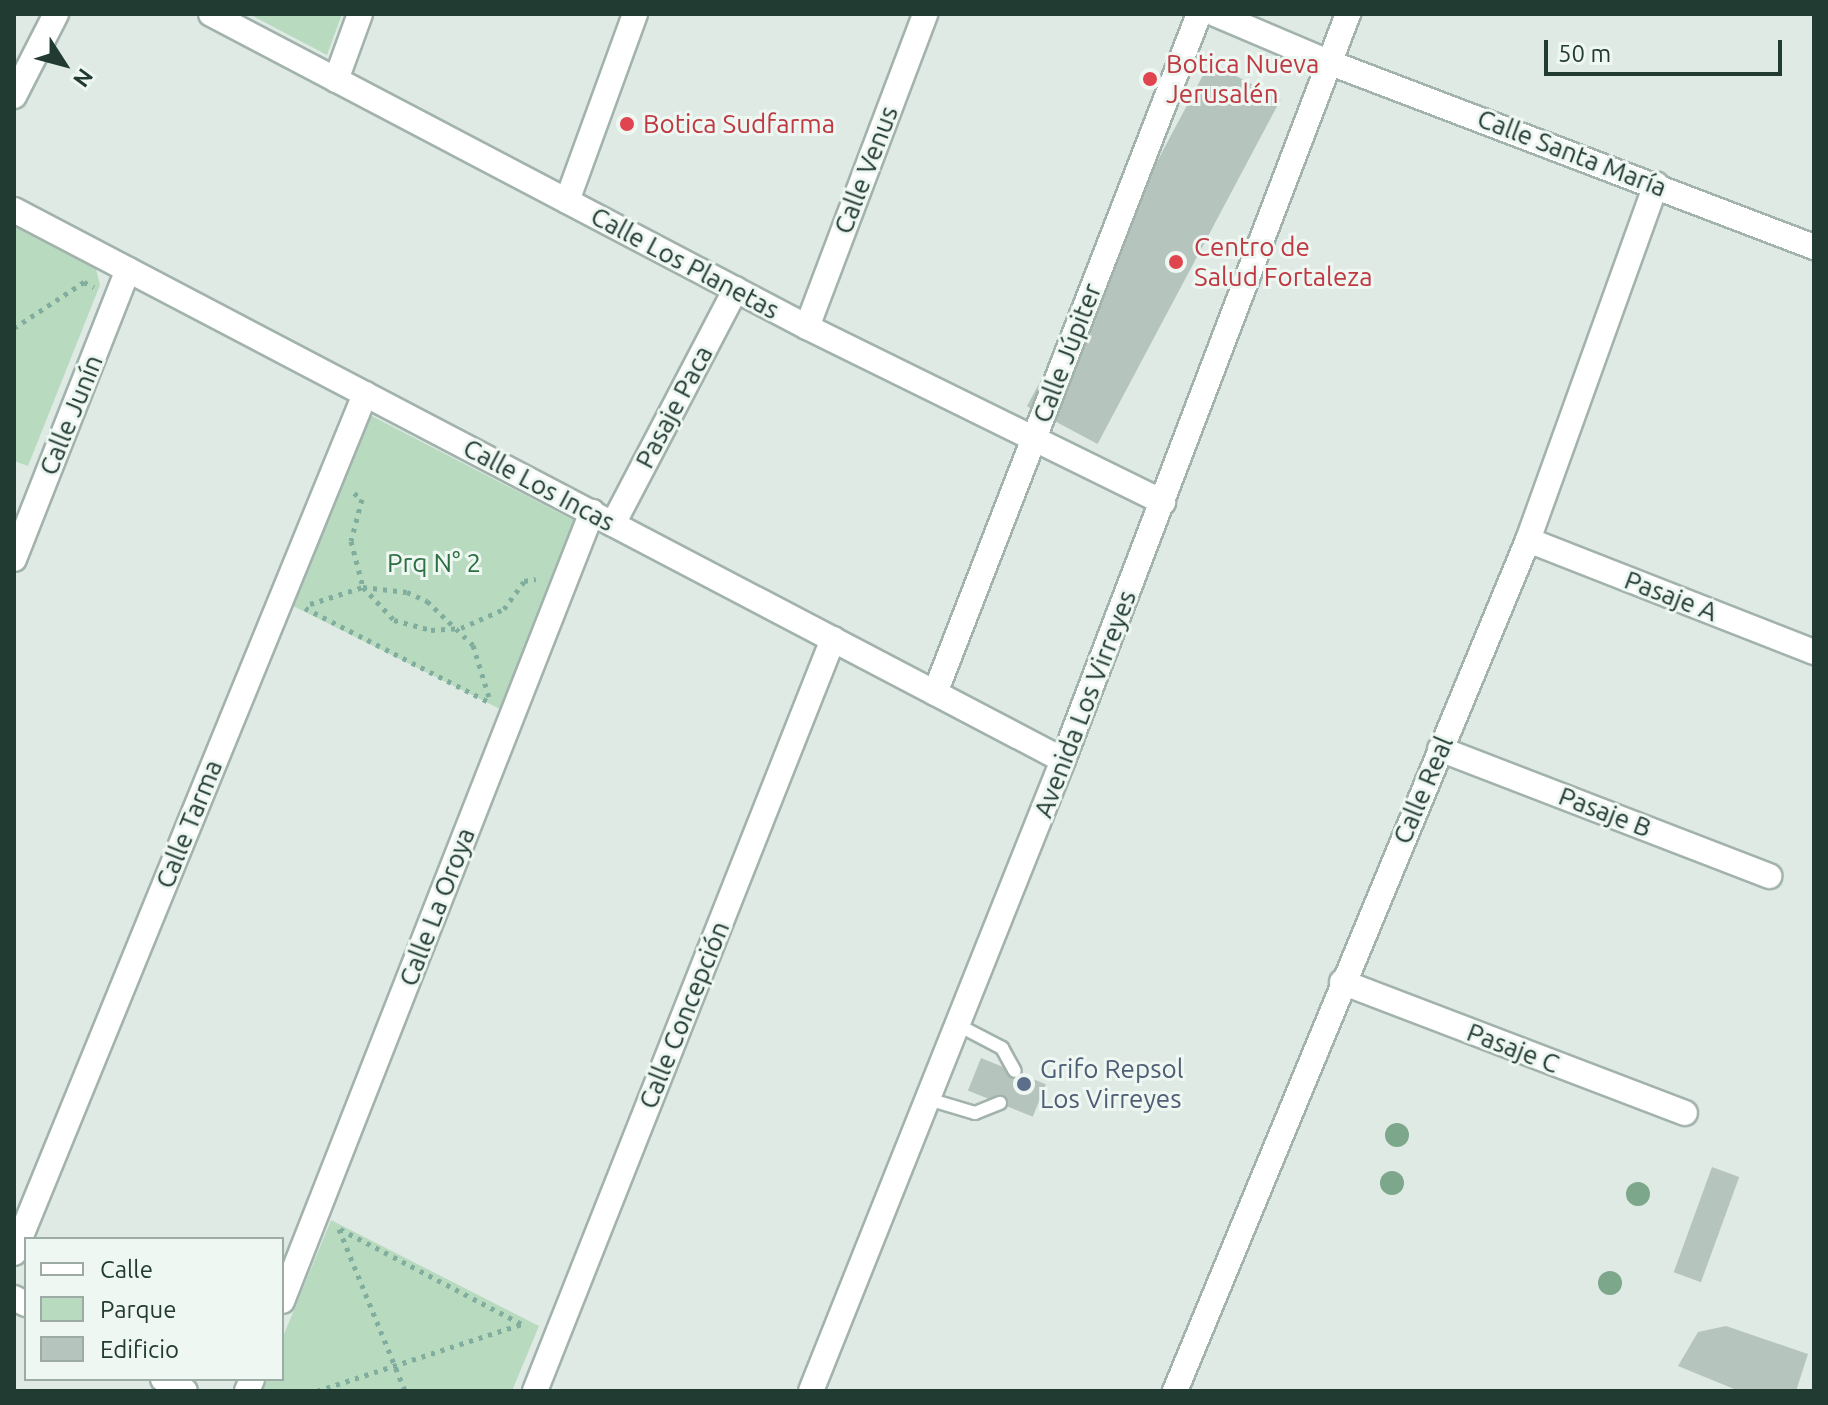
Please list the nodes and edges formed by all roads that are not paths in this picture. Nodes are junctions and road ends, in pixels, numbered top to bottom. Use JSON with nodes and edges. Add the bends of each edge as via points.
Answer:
{"nodes":[{"id":1,"x":56,"y":14,"type":"edge"},
{"id":2,"x":211,"y":14,"type":"edge"},
{"id":3,"x":360,"y":14,"type":"edge"},
{"id":4,"x":635,"y":14,"type":"edge"},
{"id":5,"x":925,"y":14,"type":"edge"},
{"id":6,"x":1199,"y":14,"type":"edge"},
{"id":7,"x":1215,"y":14,"type":"edge"},
{"id":8,"x":1348,"y":14,"type":"edge"},
{"id":9,"x":1328,"y":62,"type":"junction"},
{"id":10,"x":336,"y":80,"type":"junction"},
{"id":11,"x":14,"y":96,"type":"edge"},
{"id":12,"x":1656,"y":184,"type":"junction"},
{"id":13,"x":567,"y":201,"type":"junction"},
{"id":14,"x":14,"y":210,"type":"edge"},
{"id":15,"x":1814,"y":247,"type":"edge"},
{"id":16,"x":128,"y":270,"type":"junction"},
{"id":17,"x":736,"y":289,"type":"junction"},
{"id":18,"x":807,"y":327,"type":"junction"},
{"id":19,"x":365,"y":394,"type":"junction"},
{"id":20,"x":1034,"y":438,"type":"junction"},
{"id":21,"x":1163,"y":502,"type":"junction"},
{"id":22,"x":602,"y":518,"type":"junction"},
{"id":23,"x":1528,"y":540,"type":"junction"},
{"id":24,"x":14,"y":559,"type":"edge"},
{"id":25,"x":833,"y":639,"type":"junction"},
{"id":26,"x":1814,"y":652,"type":"edge"},
{"id":27,"x":935,"y":693,"type":"junction"},
{"id":28,"x":1440,"y":749,"type":"junction"},
{"id":29,"x":1063,"y":760,"type":"junction"},
{"id":30,"x":1769,"y":876,"type":"dead end"},
{"id":31,"x":1342,"y":982,"type":"junction"},
{"id":32,"x":958,"y":1025,"type":"junction"},
{"id":33,"x":1015,"y":1071,"type":"dead end"},
{"id":34,"x":928,"y":1099,"type":"junction"},
{"id":35,"x":1000,"y":1103,"type":"dead end"},
{"id":36,"x":1685,"y":1113,"type":"dead end"},
{"id":37,"x":14,"y":1253,"type":"edge"},
{"id":38,"x":284,"y":1296,"type":"edge"},
{"id":39,"x":167,"y":1381,"type":"edge"},
{"id":40,"x":185,"y":1391,"type":"edge"},
{"id":41,"x":535,"y":1391,"type":"edge"},
{"id":42,"x":811,"y":1391,"type":"edge"},
{"id":43,"x":1175,"y":1391,"type":"edge"}],
"edges":[{"from":1,"to":11,"type":"street"},
{"from":2,"to":10,"type":"street","name":"Calle Los Planetas"},
{"from":3,"to":10,"type":"street"},
{"from":4,"to":13,"type":"street"},
{"from":5,"to":18,"type":"street","name":"Calle Venus"},
{"from":6,"to":20,"type":"street","name":"Calle Júpiter"},
{"from":7,"to":9,"type":"street","name":"Calle Santa María"},
{"from":8,"to":9,"type":"street","name":"Avenida Los Virreyes"},
{"from":9,"to":12,"type":"street","name":"Calle Santa María"},
{"from":9,"to":21,"type":"street","name":"Avenida Los Virreyes"},
{"from":10,"to":13,"type":"street","name":"Calle Los Planetas"},
{"from":12,"to":15,"type":"street","name":"Calle Santa María"},
{"from":12,"to":23,"type":"street","name":"Calle Real"},
{"from":13,"to":17,"type":"street","name":"Calle Los Planetas"},
{"from":14,"to":16,"type":"street","name":"Calle Los Incas"},
{"from":16,"to":19,"type":"street","name":"Calle Los Incas"},
{"from":16,"to":24,"type":"street","name":"Calle Junín"},
{"from":17,"to":18,"type":"street","name":"Calle Los Planetas"},
{"from":17,"to":22,"type":"street","name":"Pasaje Paca"},
{"from":18,"to":20,"type":"street","name":"Calle Los Planetas"},
{"from":19,"to":22,"type":"street","name":"Calle Los Incas"},
{"from":19,"to":37,"type":"street","name":"Calle Tarma"},
{"from":20,"to":21,"type":"street","name":"Calle Los Planetas"},
{"from":20,"to":27,"type":"street","name":"Calle Júpiter"},
{"from":21,"to":29,"type":"street","name":"Avenida Los Virreyes"},
{"from":22,"to":25,"type":"street","name":"Calle Los Incas"},
{"from":22,"to":38,"type":"street","name":"Calle La Oroya"},
{"from":23,"to":26,"type":"street","name":"Pasaje A"},
{"from":23,"to":28,"type":"street","name":"Calle Real"},
{"from":25,"to":27,"type":"street","name":"Calle Los Incas"},
{"from":25,"to":41,"type":"street","name":"Calle Concepción"},
{"from":27,"to":29,"type":"street","name":"Calle Los Incas"},
{"from":28,"to":30,"type":"street","name":"Pasaje B"},
{"from":28,"to":31,"type":"street","name":"Calle Real"},
{"from":29,"to":32,"type":"street","name":"Avenida Los Virreyes"},
{"from":31,"to":36,"type":"street","name":"Pasaje C"},
{"from":31,"to":43,"type":"street","name":"Calle Real"},
{"from":32,"to":33,"type":"lane","via":[[1008,1053]]},
{"from":32,"to":34,"type":"street","name":"Avenida Los Virreyes"},
{"from":34,"to":35,"type":"lane","via":[[975,1113]]},
{"from":34,"to":42,"type":"street","name":"Avenida Los Virreyes"},
{"from":39,"to":40,"type":"street"}]}
